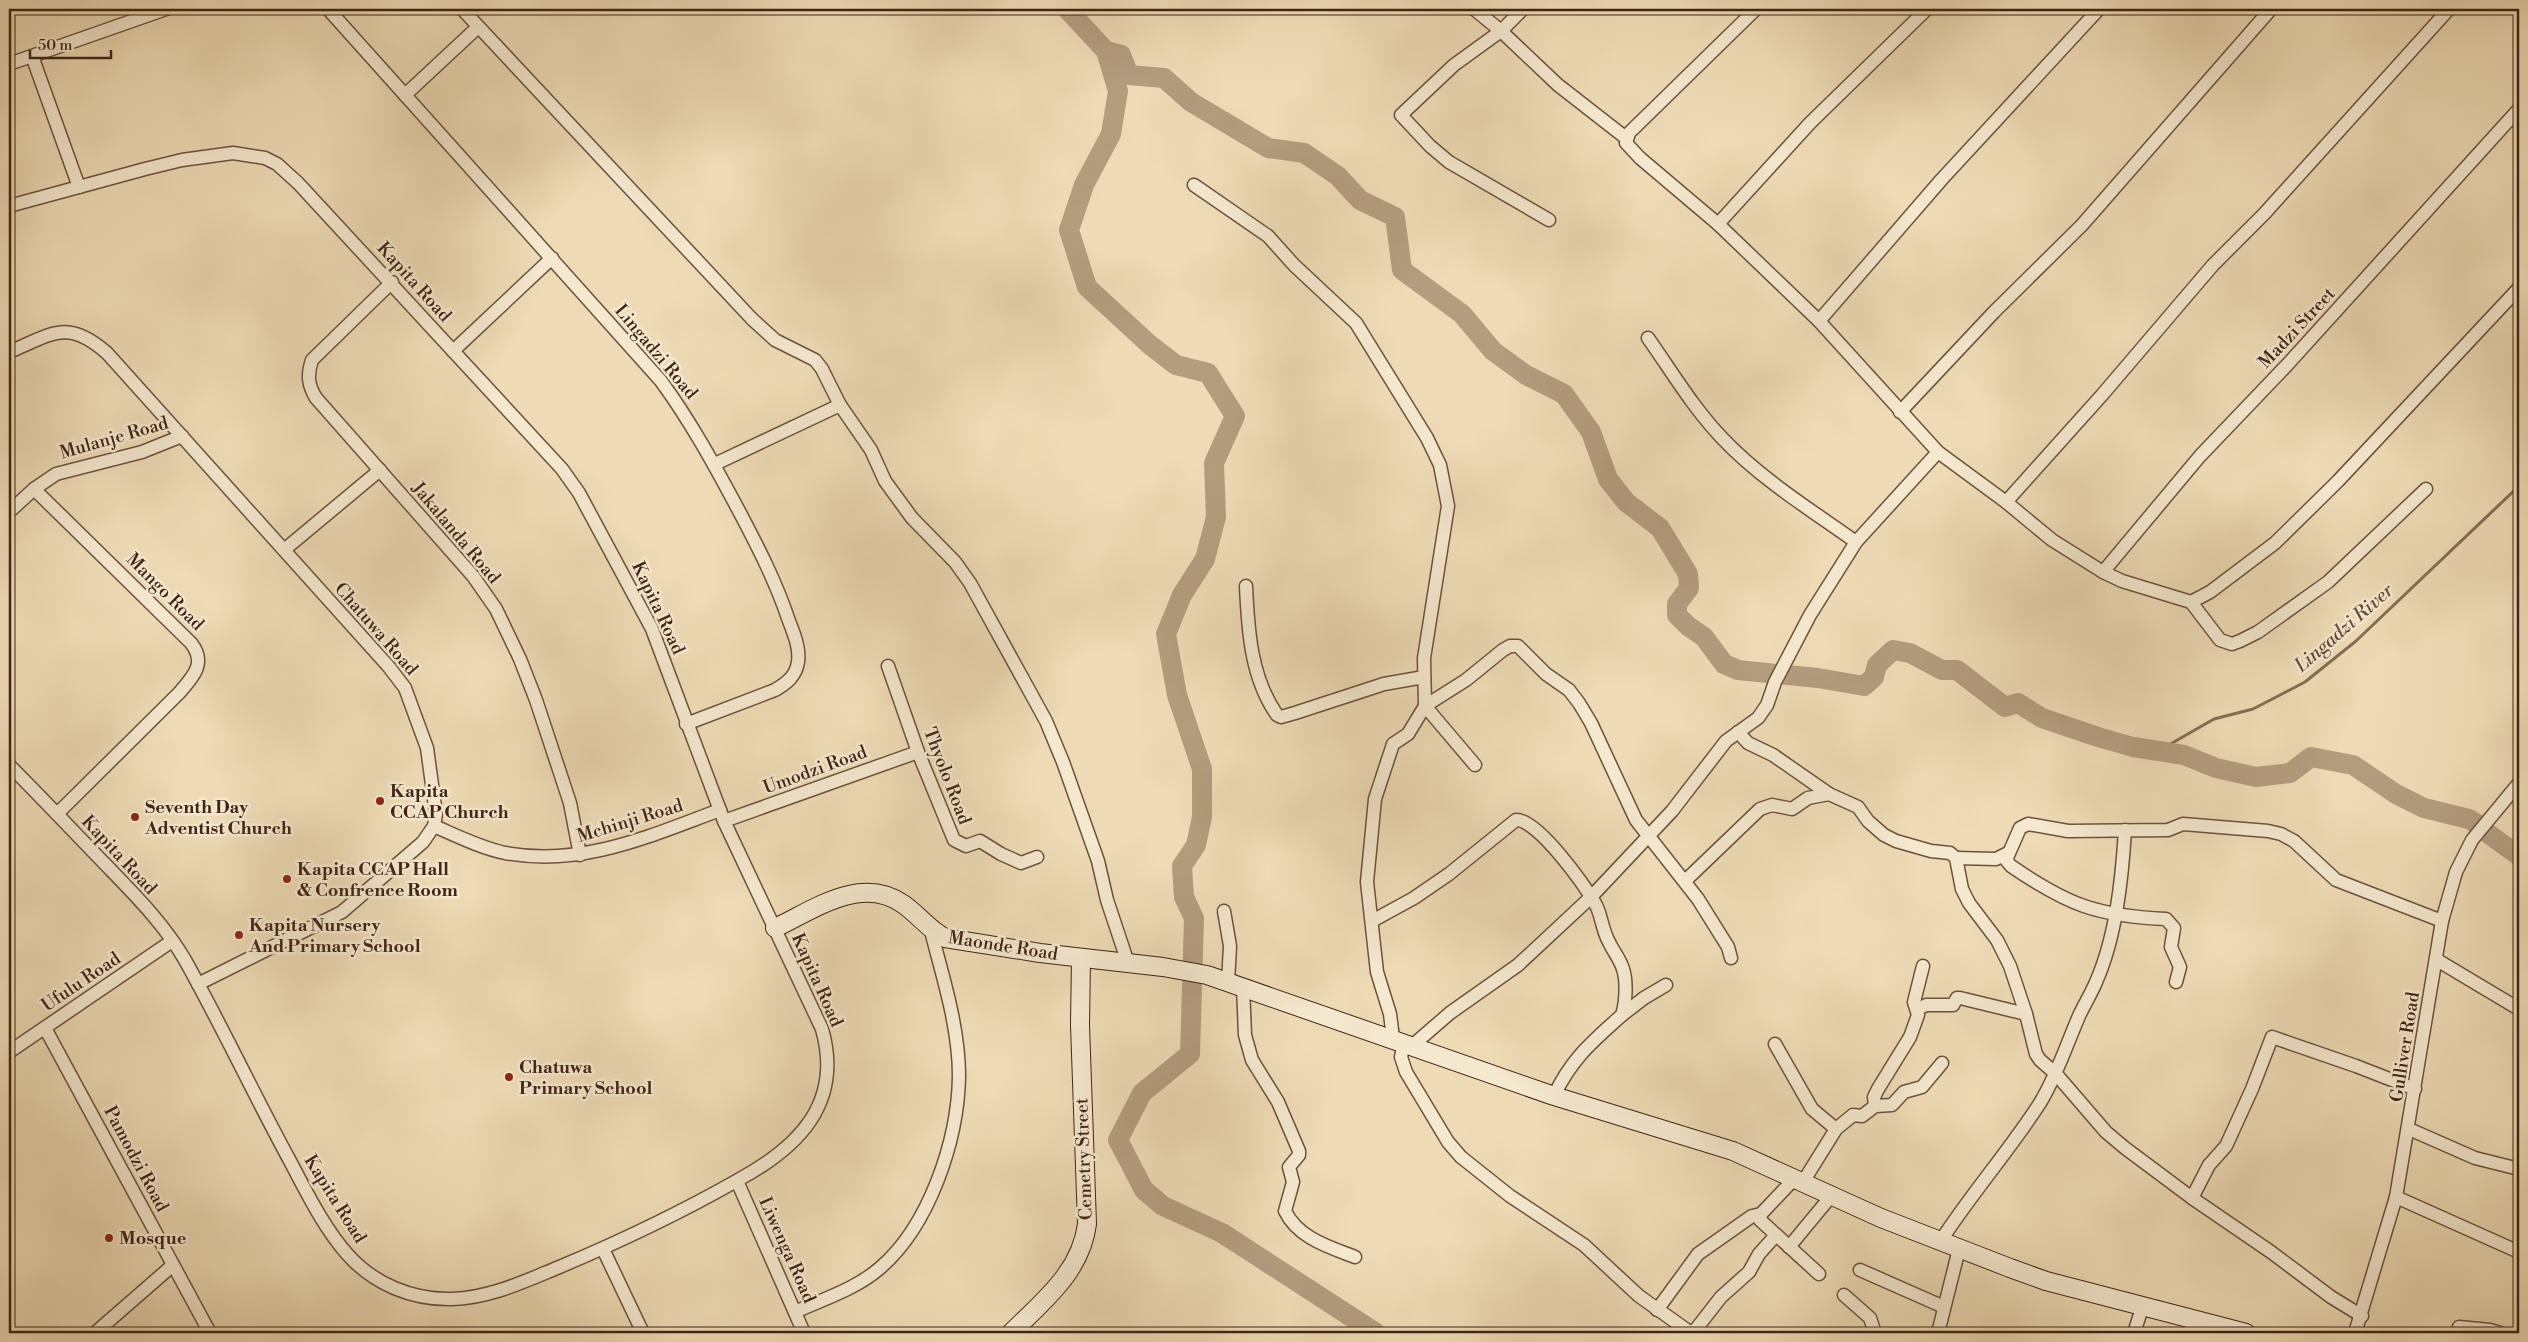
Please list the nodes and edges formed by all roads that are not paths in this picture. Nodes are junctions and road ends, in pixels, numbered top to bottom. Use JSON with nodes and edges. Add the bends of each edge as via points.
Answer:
{"nodes":[{"id":1,"x":166,"y":9,"type":"edge"},
{"id":2,"x":328,"y":9,"type":"edge"},
{"id":3,"x":462,"y":9,"type":"edge"},
{"id":4,"x":1474,"y":9,"type":"edge"},
{"id":5,"x":1523,"y":9,"type":"edge"},
{"id":6,"x":1756,"y":9,"type":"edge"},
{"id":7,"x":1926,"y":9,"type":"edge"},
{"id":8,"x":2099,"y":9,"type":"edge"},
{"id":9,"x":2271,"y":9,"type":"edge"},
{"id":10,"x":2449,"y":9,"type":"edge"},
{"id":11,"x":478,"y":27,"type":"junction"},
{"id":12,"x":1501,"y":31,"type":"junction"},
{"id":13,"x":32,"y":56,"type":"junction"},
{"id":14,"x":9,"y":64,"type":"edge"},
{"id":15,"x":405,"y":95,"type":"junction"},
{"id":16,"x":2519,"y":108,"type":"edge"},
{"id":17,"x":1626,"y":138,"type":"junction"},
{"id":18,"x":1194,"y":185,"type":"dead end"},
{"id":19,"x":80,"y":186,"type":"junction"},
{"id":20,"x":9,"y":206,"type":"edge"},
{"id":21,"x":1549,"y":220,"type":"dead end"},
{"id":22,"x":1718,"y":224,"type":"junction"},
{"id":23,"x":552,"y":258,"type":"junction"},
{"id":24,"x":392,"y":282,"type":"junction"},
{"id":25,"x":2519,"y":288,"type":"edge"},
{"id":26,"x":1819,"y":322,"type":"junction"},
{"id":27,"x":1648,"y":338,"type":"dead end"},
{"id":28,"x":453,"y":351,"type":"junction"},
{"id":29,"x":9,"y":352,"type":"edge"},
{"id":30,"x":840,"y":405,"type":"junction"},
{"id":31,"x":1900,"y":412,"type":"junction"},
{"id":32,"x":182,"y":436,"type":"junction"},
{"id":33,"x":1938,"y":452,"type":"junction"},
{"id":34,"x":715,"y":464,"type":"junction"},
{"id":35,"x":380,"y":470,"type":"junction"},
{"id":36,"x":34,"y":489,"type":"junction"},
{"id":37,"x":2426,"y":489,"type":"dead end"},
{"id":38,"x":2006,"y":502,"type":"junction"},
{"id":39,"x":9,"y":512,"type":"edge"},
{"id":40,"x":1856,"y":542,"type":"junction"},
{"id":41,"x":284,"y":550,"type":"junction"},
{"id":42,"x":2103,"y":572,"type":"junction"},
{"id":43,"x":1246,"y":586,"type":"dead end"},
{"id":44,"x":2191,"y":602,"type":"junction"},
{"id":45,"x":888,"y":666,"type":"dead end"},
{"id":46,"x":1424,"y":677,"type":"junction"},
{"id":47,"x":1425,"y":706,"type":"junction"},
{"id":48,"x":686,"y":724,"type":"junction"},
{"id":49,"x":1738,"y":732,"type":"junction"},
{"id":50,"x":918,"y":752,"type":"junction"},
{"id":51,"x":9,"y":765,"type":"edge"},
{"id":52,"x":1475,"y":765,"type":"dead end"},
{"id":53,"x":2519,"y":783,"type":"edge"},
{"id":54,"x":1829,"y":794,"type":"junction"},
{"id":55,"x":57,"y":814,"type":"junction"},
{"id":56,"x":722,"y":816,"type":"junction"},
{"id":57,"x":434,"y":826,"type":"junction"},
{"id":58,"x":2125,"y":830,"type":"junction"},
{"id":59,"x":1648,"y":837,"type":"junction"},
{"id":60,"x":2008,"y":853,"type":"junction"},
{"id":61,"x":580,"y":855,"type":"junction"},
{"id":62,"x":1037,"y":857,"type":"dead end"},
{"id":63,"x":1956,"y":858,"type":"junction"},
{"id":64,"x":1685,"y":881,"type":"junction"},
{"id":65,"x":1591,"y":897,"type":"junction"},
{"id":66,"x":1224,"y":911,"type":"dead end"},
{"id":67,"x":2116,"y":915,"type":"junction"},
{"id":68,"x":1372,"y":921,"type":"junction"},
{"id":69,"x":2442,"y":921,"type":"junction"},
{"id":70,"x":775,"y":928,"type":"junction"},
{"id":71,"x":931,"y":931,"type":"junction"},
{"id":72,"x":172,"y":940,"type":"junction"},
{"id":73,"x":1081,"y":958,"type":"junction"},
{"id":74,"x":1731,"y":958,"type":"dead end"},
{"id":75,"x":2436,"y":960,"type":"junction"},
{"id":76,"x":1128,"y":963,"type":"junction"},
{"id":77,"x":1922,"y":966,"type":"dead end"},
{"id":78,"x":2176,"y":982,"type":"dead end"},
{"id":79,"x":198,"y":984,"type":"junction"},
{"id":80,"x":1235,"y":984,"type":"junction"},
{"id":81,"x":1666,"y":985,"type":"dead end"},
{"id":82,"x":1918,"y":1010,"type":"junction"},
{"id":83,"x":2519,"y":1010,"type":"edge"},
{"id":84,"x":2026,"y":1014,"type":"junction"},
{"id":85,"x":1622,"y":1015,"type":"junction"},
{"id":86,"x":45,"y":1028,"type":"junction"},
{"id":87,"x":1404,"y":1042,"type":"junction"},
{"id":88,"x":1775,"y":1044,"type":"dead end"},
{"id":89,"x":9,"y":1052,"type":"edge"},
{"id":90,"x":1942,"y":1063,"type":"dead end"},
{"id":91,"x":2056,"y":1074,"type":"junction"},
{"id":92,"x":2415,"y":1089,"type":"junction"},
{"id":93,"x":1554,"y":1096,"type":"junction"},
{"id":94,"x":1874,"y":1106,"type":"junction"},
{"id":95,"x":1836,"y":1129,"type":"junction"},
{"id":96,"x":2409,"y":1129,"type":"junction"},
{"id":97,"x":2519,"y":1169,"type":"edge"},
{"id":98,"x":1799,"y":1180,"type":"junction"},
{"id":99,"x":737,"y":1181,"type":"junction"},
{"id":100,"x":1832,"y":1195,"type":"junction"},
{"id":101,"x":2192,"y":1198,"type":"junction"},
{"id":102,"x":2396,"y":1198,"type":"junction"},
{"id":103,"x":1761,"y":1214,"type":"junction"},
{"id":104,"x":1776,"y":1235,"type":"junction"},
{"id":105,"x":1940,"y":1242,"type":"junction"},
{"id":106,"x":1788,"y":1246,"type":"junction"},
{"id":107,"x":603,"y":1249,"type":"junction"},
{"id":108,"x":1958,"y":1249,"type":"junction"},
{"id":109,"x":2519,"y":1252,"type":"edge"},
{"id":110,"x":1355,"y":1257,"type":"dead end"},
{"id":111,"x":173,"y":1266,"type":"junction"},
{"id":112,"x":1860,"y":1270,"type":"dead end"},
{"id":113,"x":1819,"y":1274,"type":"dead end"},
{"id":114,"x":1844,"y":1295,"type":"dead end"},
{"id":115,"x":2143,"y":1305,"type":"junction"},
{"id":116,"x":1944,"y":1307,"type":"junction"},
{"id":117,"x":1657,"y":1310,"type":"junction"},
{"id":118,"x":795,"y":1312,"type":"junction"},
{"id":119,"x":2362,"y":1316,"type":"junction"},
{"id":120,"x":2459,"y":1327,"type":"dead end"},
{"id":121,"x":95,"y":1333,"type":"edge"},
{"id":122,"x":210,"y":1333,"type":"edge"},
{"id":123,"x":643,"y":1333,"type":"edge"},
{"id":124,"x":804,"y":1333,"type":"edge"},
{"id":125,"x":1011,"y":1333,"type":"edge"},
{"id":126,"x":1692,"y":1333,"type":"edge"},
{"id":127,"x":1875,"y":1333,"type":"edge"},
{"id":128,"x":1938,"y":1333,"type":"edge"},
{"id":129,"x":2134,"y":1333,"type":"edge"},
{"id":130,"x":2246,"y":1333,"type":"edge"},
{"id":131,"x":2355,"y":1333,"type":"edge"},
{"id":132,"x":2500,"y":1333,"type":"edge"}],
"edges":[{"from":1,"to":13,"type":"street"},
{"from":2,"to":15,"type":"street","name":"Lingadzi Road"},
{"from":3,"to":11,"type":"street"},
{"from":4,"to":12,"type":"street"},
{"from":5,"to":12,"type":"street"},
{"from":6,"to":17,"type":"street"},
{"from":7,"to":22,"type":"street","via":[[1810,123]]},
{"from":8,"to":26,"type":"street","via":[[1926,198]]},
{"from":9,"to":31,"type":"street","via":[[2082,224]]},
{"from":10,"to":38,"type":"street","via":[[2271,207],[2213,265]]},
{"from":11,"to":15,"type":"street"},
{"from":11,"to":30,"type":"street","via":[[752,319],[775,340],[815,360]]},
{"from":12,"to":17,"type":"street","via":[[1558,86]]},
{"from":12,"to":21,"type":"street","via":[[1454,64],[1402,112],[1401,118],[1449,162]]},
{"from":13,"to":14,"type":"street"},
{"from":13,"to":19,"type":"street"},
{"from":15,"to":23,"type":"street","name":"Lingadzi Road"},
{"from":16,"to":42,"type":"street","name":"Madzi Street","via":[[2287,365],[2200,456]]},
{"from":17,"to":22,"type":"street","via":[[1629,147],[1640,158]]},
{"from":18,"to":46,"type":"street","via":[[1268,236],[1356,323],[1440,464],[1448,506],[1424,658]]},
{"from":19,"to":20,"type":"street","name":"Kapita Road"},
{"from":19,"to":24,"type":"street","name":"Kapita Road","via":[[145,168],[211,155],[233,153],[265,158],[288,172]]},
{"from":22,"to":26,"type":"street"},
{"from":23,"to":28,"type":"street"},
{"from":23,"to":34,"type":"street","name":"Lingadzi Road","via":[[661,381]]},
{"from":24,"to":28,"type":"street","name":"Kapita Road"},
{"from":24,"to":35,"type":"street","name":"Jakalanda Road","via":[[318,352],[308,370],[308,381],[316,398]]},
{"from":25,"to":44,"type":"street","via":[[2338,481],[2275,543],[2252,563]]},
{"from":26,"to":31,"type":"street"},
{"from":27,"to":40,"type":"street","via":[[1723,440],[1771,481]]},
{"from":28,"to":48,"type":"street","name":"Kapita Road","via":[[562,469],[579,492],[658,644]]},
{"from":29,"to":32,"type":"street","name":"Chatuwa Road","via":[[54,334],[78,333],[107,353]]},
{"from":30,"to":34,"type":"street"},
{"from":30,"to":76,"type":"street","via":[[871,450],[885,481],[912,518],[955,562],[970,583],[1046,721],[1080,806]]},
{"from":31,"to":33,"type":"street"},
{"from":32,"to":36,"type":"street","name":"Mulanje Road","via":[[142,452],[66,470]]},
{"from":32,"to":41,"type":"street","name":"Chatuwa Road"},
{"from":33,"to":38,"type":"street"},
{"from":33,"to":40,"type":"street"},
{"from":34,"to":48,"type":"street","name":"Lingadzi Road","via":[[779,590],[798,647],[798,660],[795,672],[775,690]]},
{"from":35,"to":41,"type":"street"},
{"from":35,"to":61,"type":"street","name":"Jakalanda Road","via":[[473,576],[496,609],[536,700],[570,803]]},
{"from":36,"to":39,"type":"street","name":"Mulanje Road"},
{"from":36,"to":55,"type":"street","name":"Mango Road","via":[[191,643],[200,662],[179,693]]},
{"from":37,"to":44,"type":"street","via":[[2328,582],[2240,642],[2232,644],[2220,640]]},
{"from":38,"to":42,"type":"street","via":[[2052,540]]},
{"from":40,"to":49,"type":"street","via":[[1810,616],[1763,711]]},
{"from":41,"to":57,"type":"street","name":"Chatuwa Road","via":[[405,688],[427,748],[436,814]]},
{"from":42,"to":44,"type":"street"},
{"from":43,"to":46,"type":"street","via":[[1249,638],[1258,678],[1277,715],[1295,713],[1384,684]]},
{"from":45,"to":50,"type":"street","name":"Thyolo Road"},
{"from":46,"to":47,"type":"street"},
{"from":47,"to":52,"type":"street"},
{"from":47,"to":59,"type":"street","via":[[1466,680],[1503,650],[1518,646],[1579,703],[1630,809]]},
{"from":47,"to":68,"type":"street","via":[[1408,734],[1393,744],[1380,780],[1367,882]]},
{"from":48,"to":56,"type":"street","name":"Kapita Road"},
{"from":49,"to":54,"type":"street","via":[[1748,743],[1772,755]]},
{"from":49,"to":59,"type":"street","via":[[1720,748],[1682,799]]},
{"from":50,"to":56,"type":"street","name":"Umodzi Road"},
{"from":50,"to":62,"type":"street","name":"Thyolo Road","via":[[954,840],[966,846],[980,841],[1021,863]]},
{"from":51,"to":55,"type":"street","name":"Kapita Road"},
{"from":53,"to":69,"type":"street","name":"Gulliver Road","via":[[2462,857]]},
{"from":54,"to":63,"type":"street","via":[[1858,807],[1884,835],[1931,851],[1950,853]]},
{"from":54,"to":64,"type":"street","via":[[1803,800],[1792,809],[1772,805],[1760,810]]},
{"from":55,"to":72,"type":"street","name":"Kapita Road","via":[[134,894]]},
{"from":56,"to":61,"type":"street","name":"Mchinji Road"},
{"from":56,"to":70,"type":"street","name":"Kapita Road"},
{"from":57,"to":61,"type":"street","name":"Mchinji Road","via":[[484,847],[505,852],[562,857]]},
{"from":57,"to":79,"type":"street","via":[[423,842],[342,912]]},
{"from":58,"to":60,"type":"street","via":[[2068,831],[2024,825]]},
{"from":58,"to":67,"type":"street"},
{"from":58,"to":69,"type":"street","via":[[2168,830],[2183,824],[2281,834],[2336,880]]},
{"from":59,"to":64,"type":"street"},
{"from":59,"to":65,"type":"street"},
{"from":60,"to":63,"type":"street","via":[[1996,859]]},
{"from":60,"to":67,"type":"street","via":[[2006,860],[2010,866],[2055,895],[2086,908]]},
{"from":63,"to":84,"type":"street","via":[[1962,888],[1974,911],[1997,940]]},
{"from":64,"to":74,"type":"street","via":[[1728,947]]},
{"from":65,"to":68,"type":"street","via":[[1553,847],[1529,824],[1516,820],[1449,874]]},
{"from":65,"to":85,"type":"street","via":[[1624,971],[1625,1007]]},
{"from":65,"to":87,"type":"street","via":[[1518,966]]},
{"from":66,"to":80,"type":"street"},
{"from":67,"to":78,"type":"street","via":[[2166,919],[2174,928],[2171,946],[2180,967]]},
{"from":67,"to":91,"type":"street","via":[[2097,982],[2079,1016]]},
{"from":68,"to":87,"type":"street","via":[[1377,972],[1390,1014]]},
{"from":69,"to":75,"type":"street","name":"Gulliver Road"},
{"from":70,"to":71,"type":"street","name":"Maonde Road","via":[[839,898],[863,891],[896,900],[909,908]]},
{"from":70,"to":99,"type":"street","name":"Kapita Road","via":[[822,1029],[828,1050],[828,1071],[817,1109],[796,1141],[773,1160]]},
{"from":71,"to":73,"type":"street","name":"Maonde Road","via":[[945,938]]},
{"from":71,"to":118,"type":"street","via":[[954,1024],[959,1077],[951,1131],[931,1197],[905,1241],[879,1269],[863,1280]]},
{"from":72,"to":79,"type":"street","name":"Kapita Road"},
{"from":72,"to":86,"type":"street","name":"Ufulu Road"},
{"from":73,"to":76,"type":"street","name":"Maonde Road"},
{"from":73,"to":125,"type":"street","name":"Cemetry Street","via":[[1085,1239],[1072,1268]]},
{"from":75,"to":83,"type":"street"},
{"from":75,"to":92,"type":"street","name":"Gulliver Road"},
{"from":76,"to":80,"type":"street","name":"Maonde Road","via":[[1207,975]]},
{"from":77,"to":82,"type":"street","via":[[1914,1002]]},
{"from":79,"to":107,"type":"street","name":"Kapita Road","via":[[305,1190],[337,1241],[375,1277],[408,1294],[426,1298],[469,1298],[512,1287]]},
{"from":80,"to":87,"type":"street","name":"Maonde Road"},
{"from":80,"to":110,"type":"street","via":[[1252,1060],[1278,1102],[1299,1151],[1289,1167],[1293,1182],[1285,1211],[1304,1234]]},
{"from":81,"to":85,"type":"street"},
{"from":82,"to":84,"type":"street","via":[[1926,1005],[1953,1004],[1960,998]]},
{"from":82,"to":94,"type":"street","via":[[1910,1037],[1878,1089]]},
{"from":84,"to":91,"type":"street","via":[[2036,1054]]},
{"from":85,"to":93,"type":"street","via":[[1576,1058]]},
{"from":86,"to":89,"type":"street","name":"Ufulu Road"},
{"from":86,"to":111,"type":"street","name":"Pamodzi Road"},
{"from":87,"to":93,"type":"street","name":"Maonde Road"},
{"from":87,"to":117,"type":"street","via":[[1401,1057],[1406,1072],[1461,1158],[1510,1196],[1584,1245]]},
{"from":88,"to":95,"type":"street","via":[[1812,1109]]},
{"from":90,"to":94,"type":"street","via":[[1922,1088],[1904,1092],[1892,1105]]},
{"from":91,"to":101,"type":"street","via":[[2112,1138]]},
{"from":91,"to":105,"type":"street","via":[[2014,1140],[1964,1204]]},
{"from":92,"to":96,"type":"street","name":"Gulliver Road"},
{"from":92,"to":101,"type":"street","via":[[2272,1037],[2226,1146],[2209,1164]]},
{"from":93,"to":98,"type":"street","name":"Maonde Road","via":[[1733,1151]]},
{"from":94,"to":95,"type":"street","via":[[1862,1116],[1852,1116]]},
{"from":95,"to":98,"type":"street"},
{"from":96,"to":97,"type":"street","via":[[2475,1158]]},
{"from":96,"to":102,"type":"street","name":"Gulliver Road"},
{"from":98,"to":100,"type":"street","name":"Maonde Road"},
{"from":98,"to":103,"type":"street"},
{"from":99,"to":107,"type":"street","name":"Kapita Road"},
{"from":99,"to":118,"type":"street","name":"Liwenga Road"},
{"from":100,"to":105,"type":"street","name":"Maonde Road"},
{"from":100,"to":106,"type":"street"},
{"from":101,"to":119,"type":"street"},
{"from":102,"to":109,"type":"street"},
{"from":102,"to":119,"type":"street","name":"Gulliver Road"},
{"from":103,"to":104,"type":"street","via":[[1761,1222]]},
{"from":103,"to":117,"type":"street","via":[[1752,1216],[1698,1254]]},
{"from":104,"to":106,"type":"street"},
{"from":104,"to":126,"type":"street","via":[[1758,1254],[1749,1272],[1721,1297]]},
{"from":105,"to":108,"type":"street","name":"Maonde Road"},
{"from":106,"to":113,"type":"street"},
{"from":107,"to":123,"type":"street"},
{"from":108,"to":115,"type":"street","name":"Maonde Road","via":[[2046,1281]]},
{"from":108,"to":116,"type":"street"},
{"from":111,"to":121,"type":"street"},
{"from":111,"to":122,"type":"street","name":"Pamodzi Road"},
{"from":112,"to":116,"type":"street"},
{"from":114,"to":127,"type":"street","via":[[1870,1318]]},
{"from":115,"to":129,"type":"street"},
{"from":115,"to":130,"type":"street","name":"Maonde Road"},
{"from":116,"to":128,"type":"street"},
{"from":117,"to":126,"type":"street"},
{"from":118,"to":124,"type":"street","name":"Liwenga Road"},
{"from":119,"to":131,"type":"street","name":"Gulliver Road"},
{"from":120,"to":132,"type":"street"}]}
